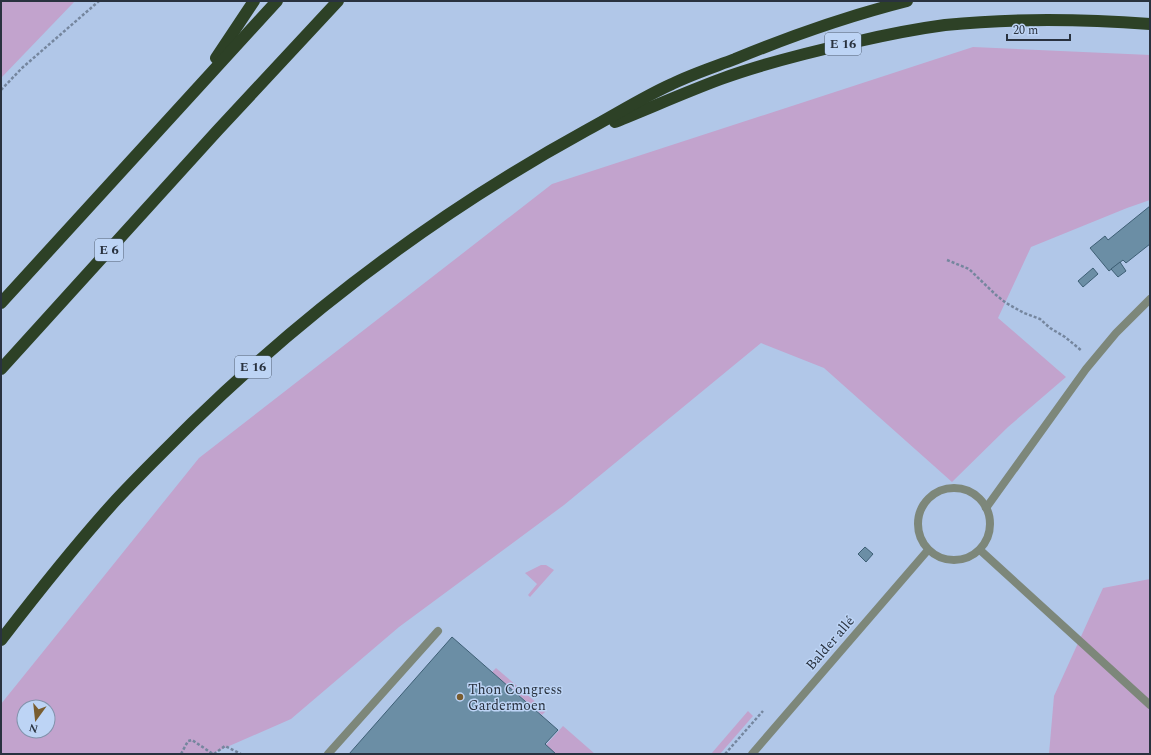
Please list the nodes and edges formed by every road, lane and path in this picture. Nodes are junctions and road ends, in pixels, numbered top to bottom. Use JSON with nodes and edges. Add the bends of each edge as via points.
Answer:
{"nodes":[{"id":1,"x":99,"y":1,"type":"edge"},
{"id":2,"x":254,"y":1,"type":"edge"},
{"id":3,"x":277,"y":1,"type":"edge"},
{"id":4,"x":338,"y":1,"type":"edge"},
{"id":5,"x":907,"y":1,"type":"edge"},
{"id":6,"x":1150,"y":24,"type":"edge"},
{"id":7,"x":1,"y":90,"type":"edge"},
{"id":8,"x":190,"y":96,"type":"junction"},
{"id":9,"x":553,"y":149,"type":"junction"},
{"id":10,"x":947,"y":260,"type":"dead end"},
{"id":11,"x":1150,"y":299,"type":"edge"},
{"id":12,"x":1,"y":303,"type":"edge"},
{"id":13,"x":1092,"y":362,"type":"junction"},
{"id":14,"x":1,"y":369,"type":"edge"},
{"id":15,"x":986,"y":508,"type":"junction"},
{"id":16,"x":928,"y":550,"type":"junction"},
{"id":17,"x":980,"y":550,"type":"junction"},
{"id":18,"x":438,"y":631,"type":"dead end"},
{"id":19,"x":1,"y":640,"type":"edge"},
{"id":20,"x":1150,"y":705,"type":"edge"},
{"id":21,"x":763,"y":712,"type":"dead end"},
{"id":22,"x":181,"y":754,"type":"edge"},
{"id":23,"x":214,"y":754,"type":"edge"},
{"id":24,"x":241,"y":754,"type":"edge"},
{"id":25,"x":328,"y":754,"type":"edge"},
{"id":26,"x":726,"y":754,"type":"edge"},
{"id":27,"x":752,"y":754,"type":"edge"}],
"edges":[{"from":1,"to":7,"type":"path","via":[[22,68]]},
{"from":2,"to":8,"type":"highway"},
{"from":3,"to":8,"type":"highway"},
{"from":4,"to":14,"type":"highway","number":"E 6"},
{"from":5,"to":9,"type":"highway","number":"E 16","via":[[819,27],[670,84]]},
{"from":6,"to":9,"type":"highway","number":"E 16","via":[[1063,20],[1013,21],[944,26],[890,34],[822,49],[723,78]]},
{"from":8,"to":12,"type":"highway"},
{"from":9,"to":19,"type":"highway","number":"E 16","via":[[445,216],[388,256],[274,347],[216,400],[118,498]]},
{"from":10,"to":13,"type":"path","via":[[969,269],[1006,303],[1040,319],[1065,336]]},
{"from":11,"to":13,"type":"street"},
{"from":13,"to":15,"type":"street"},
{"from":15,"to":16,"type":"street","via":[[976,495],[966,489],[953,487],[931,496],[923,504],[918,515],[917,527],[920,538]]},
{"from":15,"to":17,"type":"street","via":[[990,516],[990,528],[987,540]]},
{"from":16,"to":17,"type":"street","via":[[946,560],[970,557]]},
{"from":16,"to":27,"type":"street","name":"Balder allé"},
{"from":17,"to":20,"type":"street"},
{"from":18,"to":25,"type":"street"},
{"from":21,"to":26,"type":"path"},
{"from":22,"to":23,"type":"path","via":[[188,741],[192,740]]},
{"from":23,"to":24,"type":"path","via":[[225,746]]}]}
